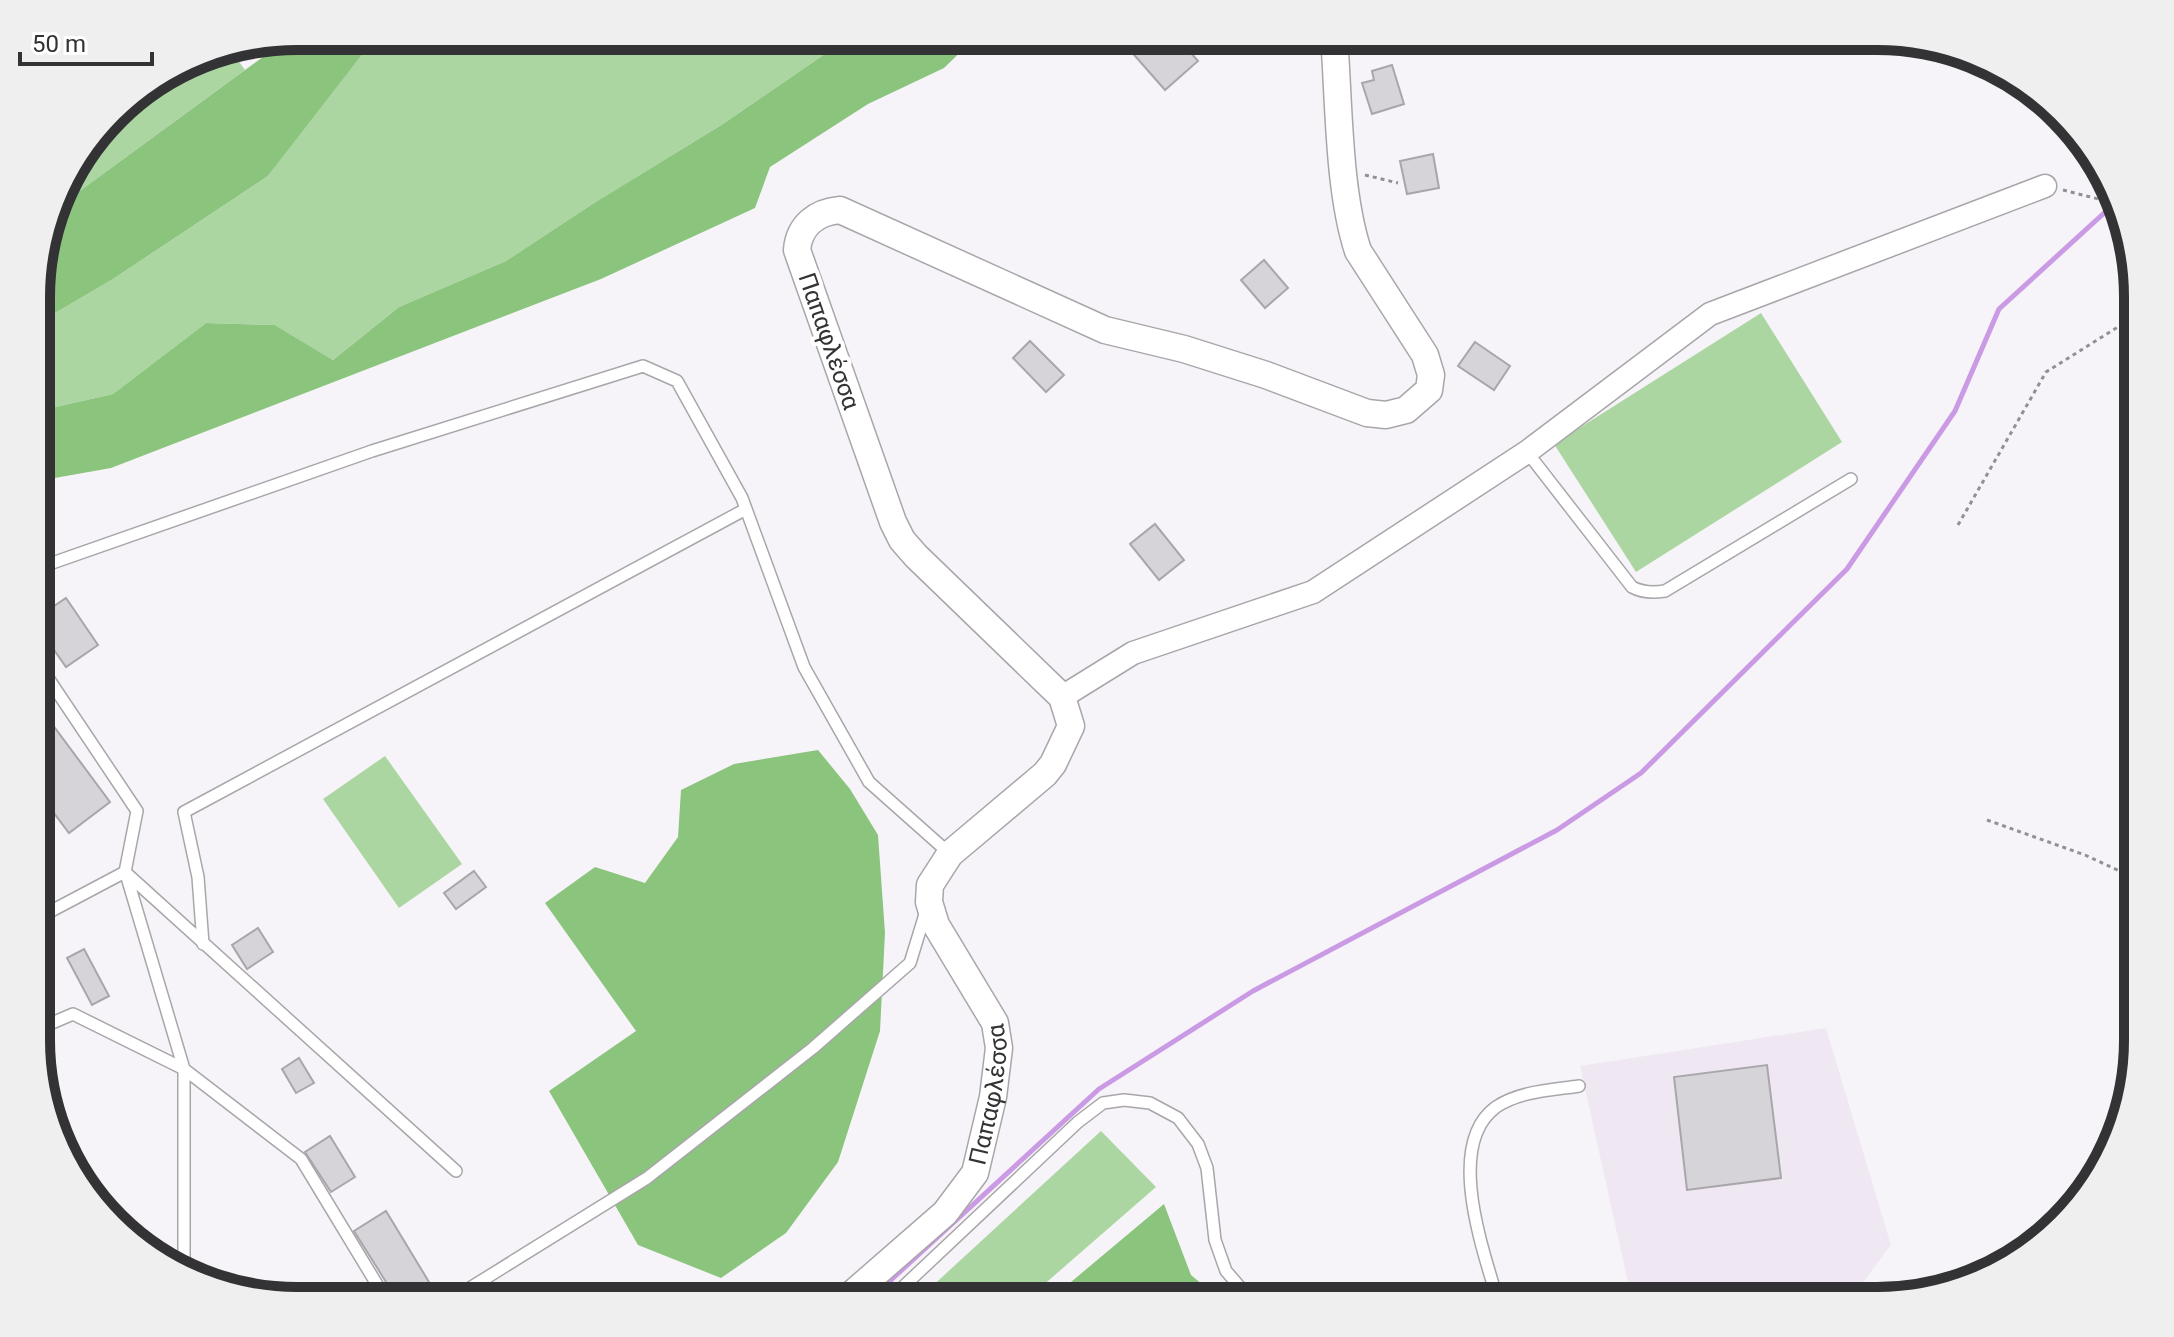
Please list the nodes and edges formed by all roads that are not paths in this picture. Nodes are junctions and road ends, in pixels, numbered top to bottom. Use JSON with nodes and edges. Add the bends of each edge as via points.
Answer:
{"nodes":[{"id":1,"x":1335,"y":50,"type":"edge"},
{"id":2,"x":2045,"y":186,"type":"road end"},
{"id":3,"x":1527,"y":452,"type":"junction"},
{"id":4,"x":1851,"y":479,"type":"dead end"},
{"id":5,"x":746,"y":509,"type":"junction"},
{"id":6,"x":50,"y":564,"type":"edge"},
{"id":7,"x":50,"y":681,"type":"edge"},
{"id":8,"x":1062,"y":697,"type":"junction"},
{"id":9,"x":950,"y":854,"type":"junction"},
{"id":10,"x":125,"y":872,"type":"junction"},
{"id":11,"x":929,"y":902,"type":"junction"},
{"id":12,"x":50,"y":912,"type":"edge"},
{"id":13,"x":203,"y":944,"type":"junction"},
{"id":14,"x":50,"y":1024,"type":"edge"},
{"id":15,"x":184,"y":1069,"type":"junction"},
{"id":16,"x":1579,"y":1086,"type":"dead end"},
{"id":17,"x":456,"y":1171,"type":"dead end"},
{"id":18,"x":184,"y":1259,"type":"edge"},
{"id":19,"x":1239,"y":1286,"type":"edge"},
{"id":20,"x":1494,"y":1286,"type":"edge"},
{"id":21,"x":378,"y":1287,"type":"edge"},
{"id":22,"x":472,"y":1287,"type":"edge"},
{"id":23,"x":860,"y":1287,"type":"edge"},
{"id":24,"x":903,"y":1287,"type":"edge"}],
"edges":[{"from":1,"to":8,"type":"street","name":"Παπαφλέσσα","via":[[1344,168],[1358,251],[1429,365],[1429,390],[1406,410],[1367,413],[1184,349],[1105,330],[840,210],[815,218],[798,238],[797,250],[902,540]]},
{"from":2,"to":3,"type":"street","via":[[1710,314]]},
{"from":3,"to":4,"type":"lane","via":[[1632,587],[1655,593]]},
{"from":3,"to":8,"type":"street","via":[[1313,592],[1133,653]]},
{"from":5,"to":6,"type":"lane","via":[[677,381],[643,366],[372,451]]},
{"from":5,"to":9,"type":"lane","via":[[804,667],[869,782]]},
{"from":5,"to":13,"type":"lane","via":[[184,812],[198,877]]},
{"from":7,"to":10,"type":"lane","via":[[137,811]]},
{"from":8,"to":9,"type":"street","via":[[1071,726],[1053,764]]},
{"from":9,"to":11,"type":"street","via":[[930,885]]},
{"from":10,"to":12,"type":"lane"},
{"from":10,"to":13,"type":"lane"},
{"from":10,"to":15,"type":"lane"},
{"from":11,"to":22,"type":"lane","via":[[910,963],[813,1048],[647,1178]]},
{"from":11,"to":23,"type":"street","name":"Παπαφλέσσα","via":[[936,925],[995,1023],[999,1048],[993,1097],[975,1173],[962,1193]]},
{"from":13,"to":17,"type":"lane"},
{"from":14,"to":15,"type":"lane","via":[[73,1014]]},
{"from":15,"to":18,"type":"lane"},
{"from":15,"to":21,"type":"lane","via":[[301,1159]]},
{"from":16,"to":20,"type":"lane","via":[[1521,1095],[1495,1108],[1481,1125],[1470,1177],[1474,1217]]},
{"from":19,"to":24,"type":"lane","via":[[1226,1271],[1215,1240],[1207,1168],[1198,1144],[1163,1107],[1124,1100],[1103,1103],[1078,1122]]}]}
